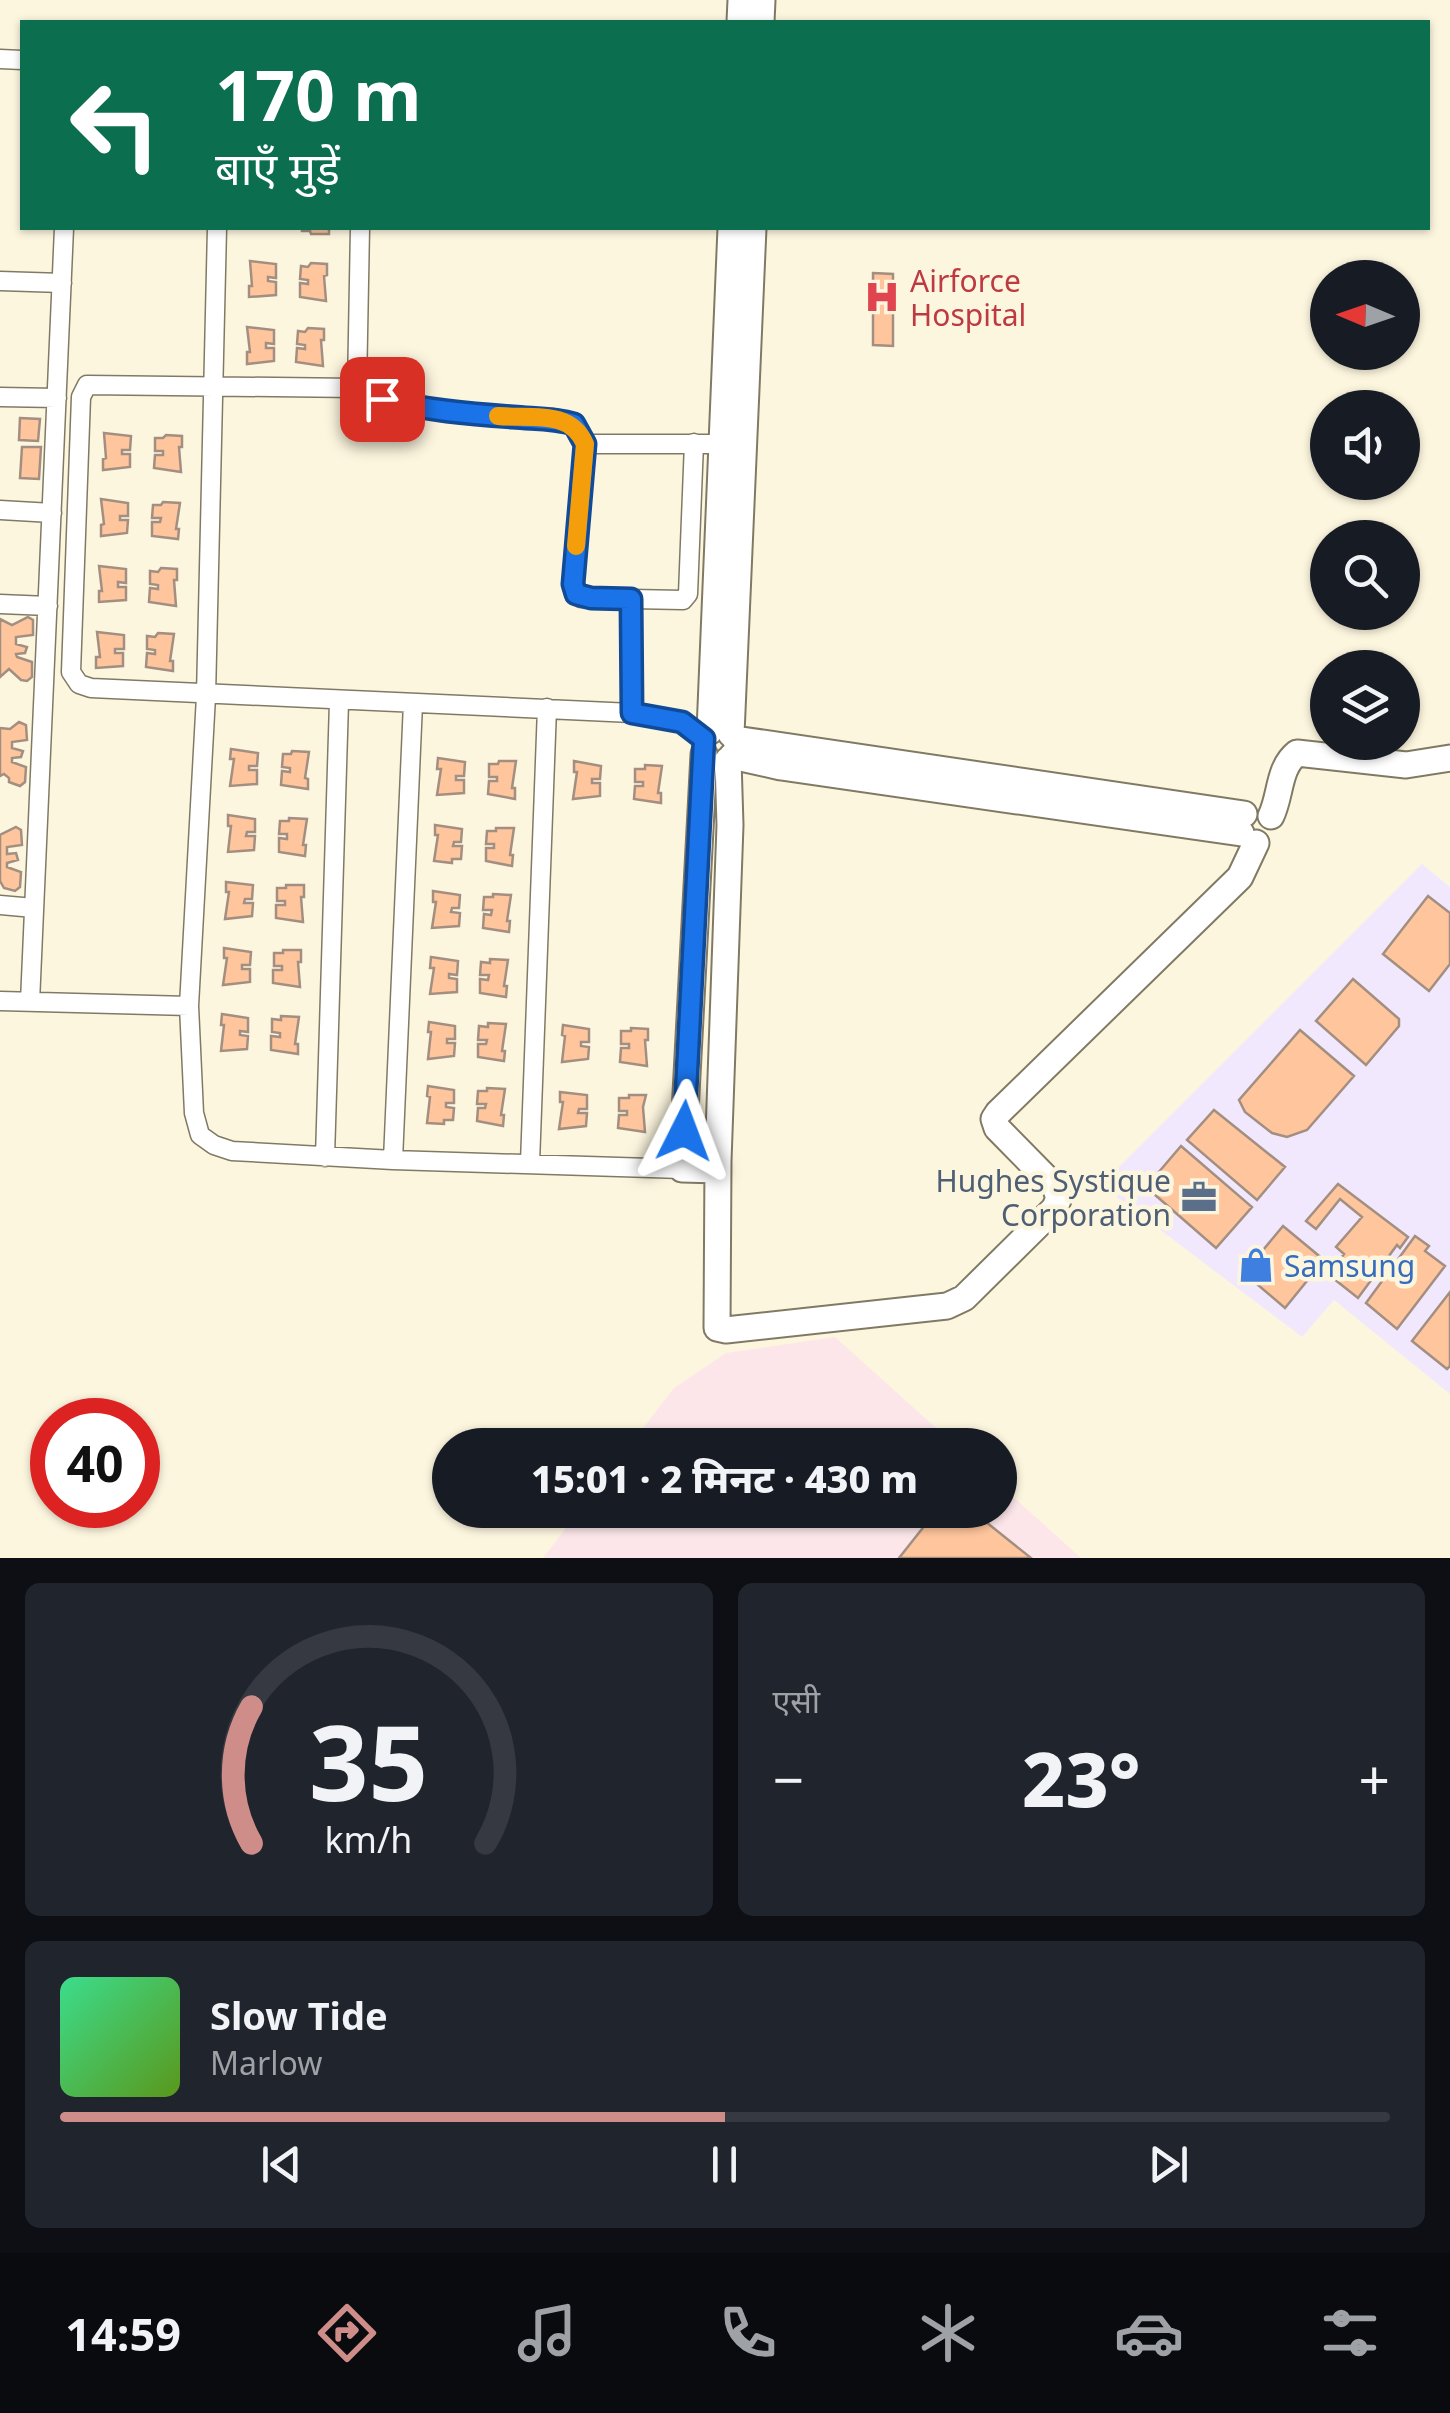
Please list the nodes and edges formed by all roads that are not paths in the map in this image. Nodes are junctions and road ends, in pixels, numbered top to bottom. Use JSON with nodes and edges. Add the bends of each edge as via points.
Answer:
{"nodes":[{"id":1,"x":64,"y":230,"type":"edge"},
{"id":2,"x":217,"y":230,"type":"edge"},
{"id":3,"x":360,"y":230,"type":"edge"},
{"id":4,"x":731,"y":230,"type":"edge"},
{"id":5,"x":753,"y":230,"type":"edge"},
{"id":6,"x":0,"y":281,"type":"edge"},
{"id":7,"x":62,"y":283,"type":"junction"},
{"id":8,"x":211,"y":387,"type":"junction"},
{"id":9,"x":357,"y":388,"type":"junction"},
{"id":10,"x":0,"y":396,"type":"edge"},
{"id":11,"x":57,"y":398,"type":"junction"},
{"id":12,"x":694,"y":443,"type":"junction"},
{"id":13,"x":585,"y":444,"type":"junction"},
{"id":14,"x":733,"y":444,"type":"junction"},
{"id":15,"x":0,"y":510,"type":"edge"},
{"id":16,"x":52,"y":513,"type":"junction"},
{"id":17,"x":631,"y":599,"type":"junction"},
{"id":18,"x":0,"y":604,"type":"edge"},
{"id":19,"x":48,"y":606,"type":"junction"},
{"id":20,"x":206,"y":696,"type":"junction"},
{"id":21,"x":340,"y":702,"type":"junction"},
{"id":22,"x":413,"y":703,"type":"junction"},
{"id":23,"x":548,"y":708,"type":"junction"},
{"id":24,"x":632,"y":713,"type":"junction"},
{"id":25,"x":721,"y":745,"type":"junction"},
{"id":26,"x":1450,"y":758,"type":"edge"},
{"id":27,"x":1247,"y":830,"type":"junction"},
{"id":28,"x":0,"y":906,"type":"edge"},
{"id":29,"x":34,"y":908,"type":"junction"},
{"id":30,"x":0,"y":1001,"type":"edge"},
{"id":31,"x":30,"y":1002,"type":"junction"},
{"id":32,"x":189,"y":1006,"type":"junction"},
{"id":33,"x":325,"y":1156,"type":"junction"},
{"id":34,"x":393,"y":1160,"type":"junction"},
{"id":35,"x":530,"y":1164,"type":"junction"},
{"id":36,"x":682,"y":1168,"type":"junction"},
{"id":37,"x":718,"y":1170,"type":"junction"}],
"edges":[{"from":1,"to":7,"type":"street"},
{"from":2,"to":8,"type":"street"},
{"from":3,"to":9,"type":"street"},
{"from":4,"to":14,"type":"street"},
{"from":5,"to":14,"type":"street"},
{"from":6,"to":7,"type":"street"},
{"from":7,"to":11,"type":"street"},
{"from":8,"to":9,"type":"street"},
{"from":8,"to":20,"type":"street"},
{"from":8,"to":20,"type":"street","via":[[96,383],[81,396],[71,672],[91,688]]},
{"from":9,"to":13,"type":"street","via":[[413,407],[553,418],[574,424]]},
{"from":10,"to":11,"type":"street"},
{"from":11,"to":16,"type":"street"},
{"from":12,"to":13,"type":"street"},
{"from":12,"to":14,"type":"street"},
{"from":12,"to":17,"type":"street","via":[[688,594],[684,600]]},
{"from":13,"to":17,"type":"street","via":[[573,584],[576,594],[591,598]]},
{"from":14,"to":25,"type":"street"},
{"from":15,"to":16,"type":"street"},
{"from":16,"to":19,"type":"street"},
{"from":17,"to":24,"type":"street"},
{"from":18,"to":19,"type":"street"},
{"from":19,"to":29,"type":"street"},
{"from":20,"to":21,"type":"street"},
{"from":20,"to":32,"type":"street"},
{"from":21,"to":22,"type":"street"},
{"from":21,"to":33,"type":"street"},
{"from":22,"to":23,"type":"street"},
{"from":22,"to":34,"type":"street"},
{"from":23,"to":24,"type":"street"},
{"from":23,"to":35,"type":"street"},
{"from":24,"to":25,"type":"street","via":[[682,722]]},
{"from":25,"to":27,"type":"street","via":[[800,770]]},
{"from":25,"to":36,"type":"street"},
{"from":25,"to":37,"type":"street","via":[[730,825]]},
{"from":26,"to":27,"type":"street","via":[[1406,765],[1297,753],[1286,763],[1270,816],[1256,808]]},
{"from":27,"to":37,"type":"street","via":[[1240,877],[998,1112],[997,1128],[1056,1187],[1058,1203],[956,1304],[717,1328]]},
{"from":28,"to":29,"type":"street"},
{"from":29,"to":31,"type":"street"},
{"from":30,"to":31,"type":"street"},
{"from":31,"to":32,"type":"street"},
{"from":32,"to":33,"type":"street","via":[[200,1134],[232,1151]]},
{"from":33,"to":34,"type":"street"},
{"from":34,"to":35,"type":"street"},
{"from":35,"to":36,"type":"street"},
{"from":36,"to":37,"type":"street"}]}
